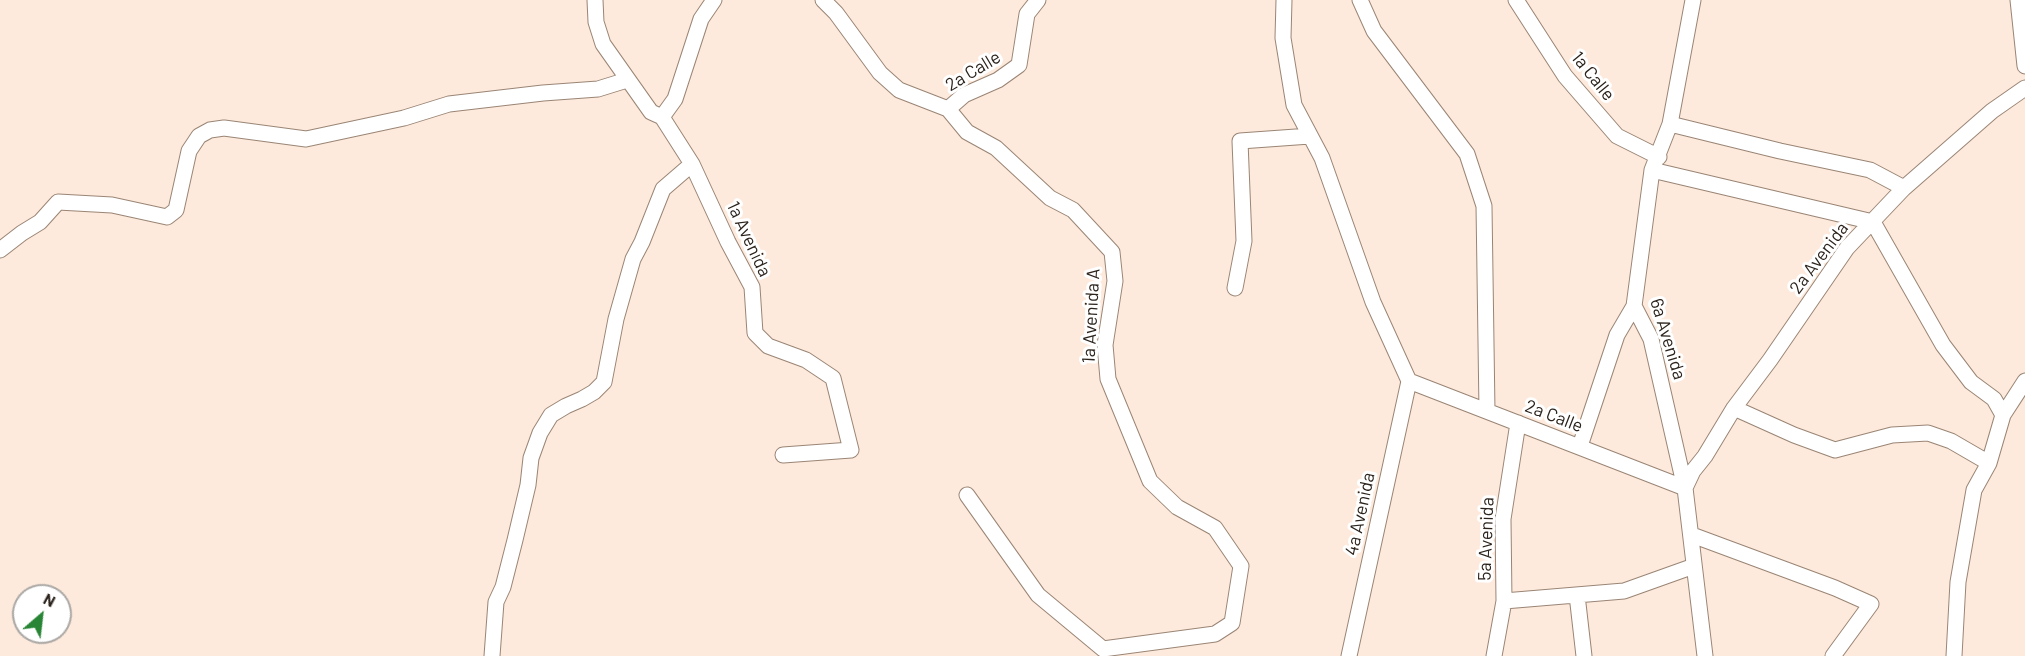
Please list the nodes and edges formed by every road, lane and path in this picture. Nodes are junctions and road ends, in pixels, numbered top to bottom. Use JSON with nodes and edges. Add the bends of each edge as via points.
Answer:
{"nodes":[{"id":1,"x":595,"y":0,"type":"edge"},
{"id":2,"x":714,"y":0,"type":"edge"},
{"id":3,"x":823,"y":0,"type":"edge"},
{"id":4,"x":1038,"y":0,"type":"edge"},
{"id":5,"x":1284,"y":0,"type":"edge"},
{"id":6,"x":1360,"y":0,"type":"edge"},
{"id":7,"x":1516,"y":0,"type":"edge"},
{"id":8,"x":1693,"y":0,"type":"edge"},
{"id":9,"x":2018,"y":0,"type":"edge"},
{"id":10,"x":2025,"y":66,"type":"edge"},
{"id":11,"x":627,"y":80,"type":"junction"},
{"id":12,"x":2025,"y":88,"type":"edge"},
{"id":13,"x":948,"y":109,"type":"junction"},
{"id":14,"x":662,"y":117,"type":"junction"},
{"id":15,"x":1670,"y":124,"type":"junction"},
{"id":16,"x":1310,"y":136,"type":"junction"},
{"id":17,"x":1656,"y":163,"type":"junction"},
{"id":18,"x":692,"y":164,"type":"junction"},
{"id":19,"x":1904,"y":188,"type":"junction"},
{"id":20,"x":1873,"y":222,"type":"junction"},
{"id":21,"x":0,"y":250,"type":"edge"},
{"id":22,"x":1235,"y":288,"type":"dead end"},
{"id":23,"x":1634,"y":306,"type":"junction"},
{"id":24,"x":1409,"y":381,"type":"junction"},
{"id":25,"x":2025,"y":381,"type":"edge"},
{"id":26,"x":1734,"y":408,"type":"junction"},
{"id":27,"x":1487,"y":411,"type":"junction"},
{"id":28,"x":2003,"y":415,"type":"junction"},
{"id":29,"x":1518,"y":423,"type":"junction"},
{"id":30,"x":1580,"y":446,"type":"junction"},
{"id":31,"x":783,"y":455,"type":"dead end"},
{"id":32,"x":1989,"y":463,"type":"junction"},
{"id":33,"x":1685,"y":488,"type":"junction"},
{"id":34,"x":967,"y":495,"type":"dead end"},
{"id":35,"x":1692,"y":535,"type":"junction"},
{"id":36,"x":1694,"y":566,"type":"junction"},
{"id":37,"x":1577,"y":595,"type":"junction"},
{"id":38,"x":1504,"y":601,"type":"junction"},
{"id":39,"x":1099,"y":652,"type":"edge"},
{"id":40,"x":492,"y":656,"type":"edge"},
{"id":41,"x":1349,"y":656,"type":"edge"},
{"id":42,"x":1494,"y":656,"type":"edge"},
{"id":43,"x":1584,"y":656,"type":"edge"},
{"id":44,"x":1705,"y":656,"type":"edge"},
{"id":45,"x":1833,"y":656,"type":"edge"},
{"id":46,"x":1954,"y":656,"type":"edge"}],
"edges":[{"from":1,"to":11,"type":"street","name":"1a Avenida","via":[[603,44]]},
{"from":2,"to":14,"type":"street","via":[[701,19],[675,99]]},
{"from":3,"to":13,"type":"street","name":"1a Avenida A","via":[[880,73],[900,90]]},
{"from":4,"to":13,"type":"street","name":"2a Calle","via":[[1027,14],[1019,65],[998,80],[964,95]]},
{"from":5,"to":16,"type":"street","via":[[1283,38],[1294,105]]},
{"from":6,"to":27,"type":"street","via":[[1374,30],[1467,154],[1484,206]]},
{"from":7,"to":17,"type":"street","name":"1a Calle","via":[[1565,76],[1617,136]]},
{"from":8,"to":15,"type":"street","name":"6a Avenida"},
{"from":9,"to":10,"type":"street"},
{"from":11,"to":14,"type":"street","name":"1a Avenida","via":[[651,112]]},
{"from":11,"to":21,"type":"street","via":[[598,89],[449,104],[306,139],[210,129],[199,136],[189,151],[176,210],[167,217],[112,205],[58,202],[40,222]]},
{"from":12,"to":19,"type":"street","name":"2a Avenida","via":[[1992,111]]},
{"from":13,"to":39,"type":"street","name":"1a Avenida A","via":[[967,132],[996,148],[1050,198],[1073,210],[1112,252],[1115,281],[1105,345],[1108,379],[1150,481],[1177,507],[1215,528],[1241,566],[1232,623],[1215,634]]},
{"from":14,"to":18,"type":"street","name":"1a Avenida"},
{"from":15,"to":17,"type":"street","name":"6a Avenida"},
{"from":15,"to":19,"type":"street","via":[[1870,170]]},
{"from":16,"to":22,"type":"street","via":[[1240,141],[1244,241]]},
{"from":16,"to":24,"type":"street","via":[[1322,158],[1373,302]]},
{"from":17,"to":20,"type":"street","name":"1a Calle"},
{"from":17,"to":23,"type":"street","name":"6a Avenida"},
{"from":18,"to":31,"type":"street","name":"1a Avenida","via":[[752,287],[755,333],[768,346],[806,360],[833,378],[851,450]]},
{"from":18,"to":40,"type":"street","via":[[663,189],[633,259],[604,382],[594,392],[551,415],[540,433],[496,602]]},
{"from":19,"to":20,"type":"street","name":"2a Avenida"},
{"from":20,"to":26,"type":"street","name":"2a Avenida","via":[[1848,248]]},
{"from":20,"to":28,"type":"street","via":[[1944,345],[1971,382],[1994,399]]},
{"from":23,"to":30,"type":"street","via":[[1617,335]]},
{"from":23,"to":33,"type":"street","name":"6a Avenida","via":[[1651,339]]},
{"from":24,"to":27,"type":"street","name":"2a Calle"},
{"from":24,"to":41,"type":"street","name":"4a Avenida"},
{"from":25,"to":28,"type":"street"},
{"from":26,"to":32,"type":"street","via":[[1835,450],[1892,435],[1928,433]]},
{"from":26,"to":33,"type":"street","name":"2a Avenida"},
{"from":27,"to":29,"type":"street","name":"2a Calle"},
{"from":28,"to":32,"type":"street"},
{"from":29,"to":30,"type":"street","name":"2a Calle"},
{"from":29,"to":38,"type":"street","name":"5a Avenida","via":[[1503,519]]},
{"from":30,"to":33,"type":"street","name":"2a Calle"},
{"from":32,"to":46,"type":"street","via":[[1974,489],[1958,582]]},
{"from":33,"to":35,"type":"street","name":"6a Avenida"},
{"from":34,"to":39,"type":"street","via":[[1038,595]]},
{"from":35,"to":36,"type":"street","name":"6a Avenida"},
{"from":35,"to":45,"type":"street","via":[[1871,604]]},
{"from":36,"to":37,"type":"street","via":[[1624,591]]},
{"from":36,"to":44,"type":"street","name":"6a Avenida"},
{"from":37,"to":38,"type":"street"},
{"from":37,"to":43,"type":"street"},
{"from":38,"to":42,"type":"street","name":"5a Avenida"}]}
